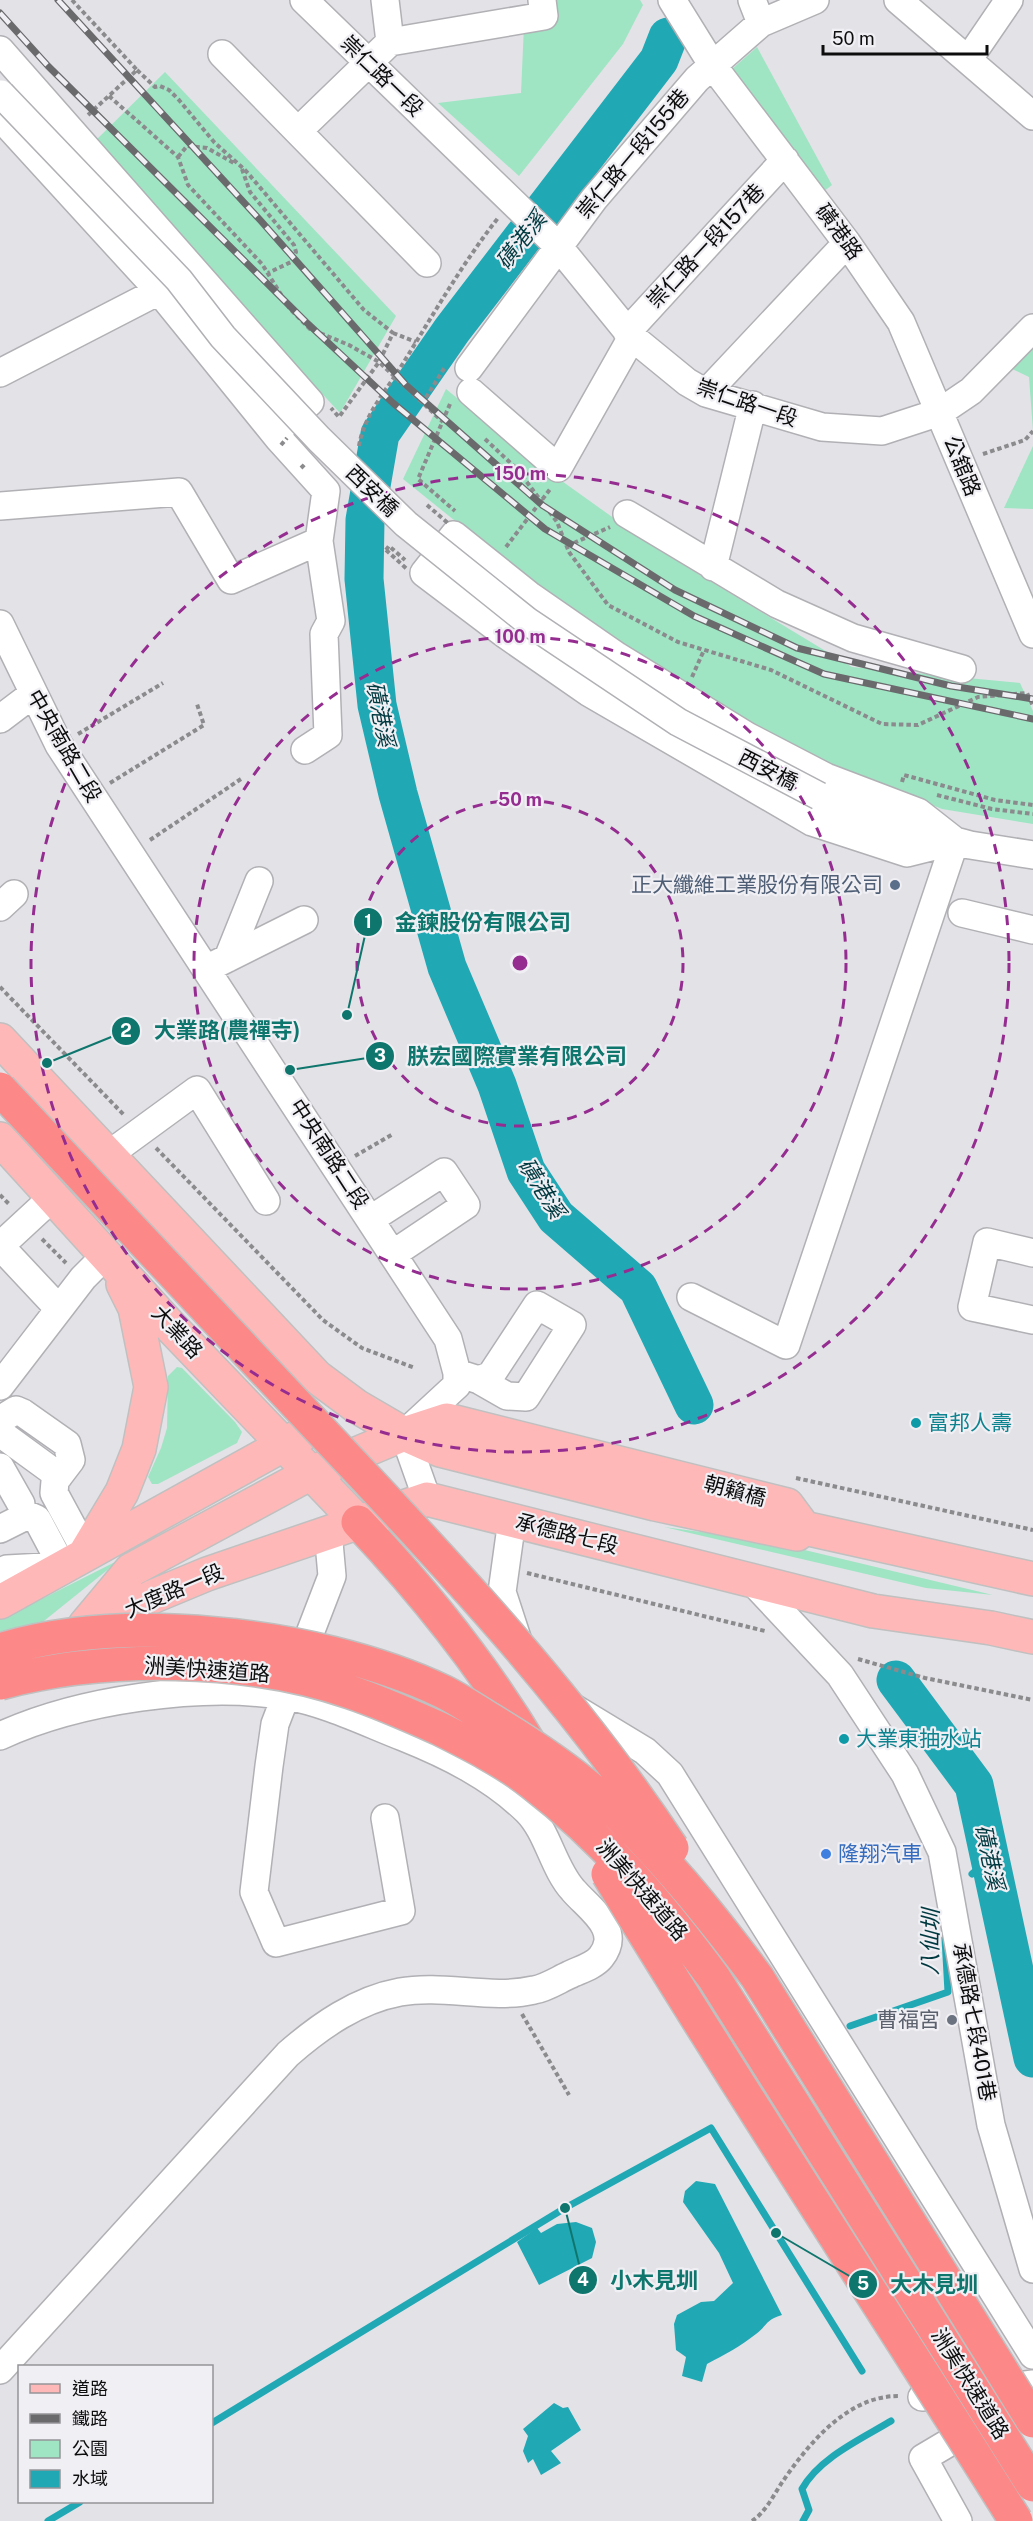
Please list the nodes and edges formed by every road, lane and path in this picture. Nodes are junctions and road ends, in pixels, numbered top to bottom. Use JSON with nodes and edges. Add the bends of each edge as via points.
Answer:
{"nodes":[{"id":1,"x":72,"y":0,"type":"edge"},
{"id":2,"x":304,"y":0,"type":"edge"},
{"id":3,"x":385,"y":0,"type":"edge"},
{"id":4,"x":542,"y":0,"type":"edge"},
{"id":5,"x":672,"y":0,"type":"edge"},
{"id":6,"x":815,"y":0,"type":"edge"},
{"id":7,"x":898,"y":0,"type":"edge"},
{"id":8,"x":1009,"y":0,"type":"edge"},
{"id":9,"x":757,"y":12,"type":"edge"},
{"id":10,"x":390,"y":42,"type":"junction"},
{"id":11,"x":0,"y":50,"type":"edge"},
{"id":12,"x":222,"y":54,"type":"dead end"},
{"id":13,"x":706,"y":55,"type":"junction"},
{"id":14,"x":968,"y":60,"type":"junction"},
{"id":15,"x":369,"y":63,"type":"junction"},
{"id":16,"x":136,"y":70,"type":"junction"},
{"id":17,"x":0,"y":101,"type":"edge"},
{"id":18,"x":1033,"y":116,"type":"edge"},
{"id":19,"x":298,"y":131,"type":"junction"},
{"id":20,"x":178,"y":157,"type":"junction"},
{"id":21,"x":785,"y":160,"type":"junction"},
{"id":22,"x":241,"y":166,"type":"junction"},
{"id":23,"x":512,"y":201,"type":"junction"},
{"id":24,"x":551,"y":239,"type":"junction"},
{"id":25,"x":848,"y":243,"type":"junction"},
{"id":26,"x":426,"y":263,"type":"dead end"},
{"id":27,"x":268,"y":273,"type":"junction"},
{"id":28,"x":159,"y":291,"type":"junction"},
{"id":29,"x":1033,"y":328,"type":"edge"},
{"id":30,"x":393,"y":333,"type":"junction"},
{"id":31,"x":629,"y":334,"type":"junction"},
{"id":32,"x":416,"y":342,"type":"junction"},
{"id":33,"x":379,"y":362,"type":"junction"},
{"id":34,"x":0,"y":373,"type":"edge"},
{"id":35,"x":394,"y":378,"type":"junction"},
{"id":36,"x":459,"y":389,"type":"junction"},
{"id":37,"x":706,"y":393,"type":"junction"},
{"id":38,"x":422,"y":404,"type":"junction"},
{"id":39,"x":753,"y":405,"type":"junction"},
{"id":40,"x":940,"y":412,"type":"junction"},
{"id":41,"x":443,"y":422,"type":"junction"},
{"id":42,"x":1033,"y":431,"type":"edge"},
{"id":43,"x":483,"y":437,"type":"dead end"},
{"id":44,"x":281,"y":438,"type":"junction"},
{"id":45,"x":358,"y":449,"type":"dead end"},
{"id":46,"x":958,"y":458,"type":"junction"},
{"id":47,"x":305,"y":464,"type":"dead end"},
{"id":48,"x":301,"y":468,"type":"dead end"},
{"id":49,"x":558,"y":468,"type":"junction"},
{"id":50,"x":541,"y":502,"type":"junction"},
{"id":51,"x":427,"y":505,"type":"dead end"},
{"id":52,"x":0,"y":506,"type":"edge"},
{"id":53,"x":627,"y":514,"type":"joint"},
{"id":54,"x":462,"y":517,"type":"dead end"},
{"id":55,"x":449,"y":524,"type":"dead end"},
{"id":56,"x":319,"y":541,"type":"junction"},
{"id":57,"x":567,"y":546,"type":"junction"},
{"id":58,"x":502,"y":551,"type":"dead end"},
{"id":59,"x":409,"y":563,"type":"dead end"},
{"id":60,"x":713,"y":567,"type":"junction"},
{"id":61,"x":408,"y":570,"type":"dead end"},
{"id":62,"x":0,"y":624,"type":"edge"},
{"id":63,"x":1033,"y":634,"type":"edge"},
{"id":64,"x":704,"y":650,"type":"junction"},
{"id":65,"x":963,"y":669,"type":"dead end"},
{"id":66,"x":163,"y":683,"type":"dead end"},
{"id":67,"x":694,"y":683,"type":"dead end"},
{"id":68,"x":33,"y":694,"type":"junction"},
{"id":69,"x":197,"y":704,"type":"dead end"},
{"id":70,"x":1033,"y":706,"type":"edge"},
{"id":71,"x":0,"y":719,"type":"edge"},
{"id":72,"x":59,"y":745,"type":"junction"},
{"id":73,"x":305,"y":750,"type":"dead end"},
{"id":74,"x":241,"y":779,"type":"dead end"},
{"id":75,"x":890,"y":781,"type":"dead end"},
{"id":76,"x":935,"y":794,"type":"dead end"},
{"id":77,"x":92,"y":795,"type":"junction"},
{"id":78,"x":1033,"y":805,"type":"edge"},
{"id":79,"x":1033,"y":814,"type":"edge"},
{"id":80,"x":955,"y":841,"type":"junction"},
{"id":81,"x":129,"y":853,"type":"junction"},
{"id":82,"x":1033,"y":855,"type":"edge"},
{"id":83,"x":259,"y":881,"type":"dead end"},
{"id":84,"x":962,"y":913,"type":"dead end"},
{"id":85,"x":304,"y":920,"type":"dead end"},
{"id":86,"x":1033,"y":930,"type":"edge"},
{"id":87,"x":218,"y":963,"type":"junction"},
{"id":88,"x":0,"y":987,"type":"edge"},
{"id":89,"x":0,"y":1040,"type":"edge"},
{"id":90,"x":0,"y":1089,"type":"edge"},
{"id":91,"x":140,"y":1131,"type":"junction"},
{"id":92,"x":393,"y":1134,"type":"dead end"},
{"id":93,"x":0,"y":1138,"type":"edge"},
{"id":94,"x":108,"y":1155,"type":"junction"},
{"id":95,"x":337,"y":1167,"type":"junction"},
{"id":96,"x":0,"y":1195,"type":"edge"},
{"id":97,"x":53,"y":1197,"type":"junction"},
{"id":98,"x":266,"y":1200,"type":"dead end"},
{"id":99,"x":371,"y":1219,"type":"junction"},
{"id":100,"x":26,"y":1221,"type":"junction"},
{"id":101,"x":0,"y":1246,"type":"edge"},
{"id":102,"x":1033,"y":1252,"type":"edge"},
{"id":103,"x":106,"y":1254,"type":"junction"},
{"id":104,"x":393,"y":1254,"type":"junction"},
{"id":105,"x":83,"y":1278,"type":"junction"},
{"id":106,"x":691,"y":1297,"type":"dead end"},
{"id":107,"x":59,"y":1310,"type":"junction"},
{"id":108,"x":1033,"y":1320,"type":"edge"},
{"id":109,"x":415,"y":1368,"type":"dead end"},
{"id":110,"x":0,"y":1386,"type":"edge"},
{"id":111,"x":356,"y":1406,"type":"junction"},
{"id":112,"x":0,"y":1420,"type":"edge"},
{"id":113,"x":0,"y":1433,"type":"edge"},
{"id":114,"x":404,"y":1434,"type":"junction"},
{"id":115,"x":284,"y":1444,"type":"junction"},
{"id":116,"x":0,"y":1467,"type":"edge"},
{"id":117,"x":312,"y":1473,"type":"junction"},
{"id":118,"x":59,"y":1476,"type":"junction"},
{"id":119,"x":427,"y":1499,"type":"junction"},
{"id":120,"x":794,"y":1503,"type":"junction"},
{"id":121,"x":60,"y":1506,"type":"junction"},
{"id":122,"x":10,"y":1509,"type":"edge"},
{"id":123,"x":512,"y":1520,"type":"junction"},
{"id":124,"x":343,"y":1527,"type":"junction"},
{"id":125,"x":0,"y":1529,"type":"edge"},
{"id":126,"x":1033,"y":1530,"type":"edge"},
{"id":127,"x":74,"y":1559,"type":"junction"},
{"id":128,"x":0,"y":1572,"type":"edge"},
{"id":129,"x":1033,"y":1579,"type":"edge"},
{"id":130,"x":556,"y":1580,"type":"dead end"},
{"id":131,"x":764,"y":1583,"type":"junction"},
{"id":132,"x":0,"y":1602,"type":"edge"},
{"id":133,"x":768,"y":1632,"type":"dead end"},
{"id":134,"x":74,"y":1637,"type":"junction"},
{"id":135,"x":1033,"y":1637,"type":"edge"},
{"id":136,"x":0,"y":1650,"type":"edge"},
{"id":137,"x":851,"y":1657,"type":"dead end"},
{"id":138,"x":0,"y":1683,"type":"edge"},
{"id":139,"x":287,"y":1696,"type":"junction"},
{"id":140,"x":1033,"y":1700,"type":"edge"},
{"id":141,"x":0,"y":1736,"type":"edge"},
{"id":142,"x":385,"y":1818,"type":"dead end"},
{"id":143,"x":757,"y":1977,"type":"junction"},
{"id":144,"x":509,"y":1993,"type":"junction"},
{"id":145,"x":569,"y":2095,"type":"dead end"},
{"id":146,"x":1033,"y":2269,"type":"edge"},
{"id":147,"x":1033,"y":2355,"type":"edge"},
{"id":148,"x":0,"y":2370,"type":"edge"},
{"id":149,"x":1033,"y":2384,"type":"edge"},
{"id":150,"x":1033,"y":2392,"type":"edge"},
{"id":151,"x":884,"y":2396,"type":"dead end"},
{"id":152,"x":922,"y":2397,"type":"dead end"},
{"id":153,"x":1033,"y":2421,"type":"edge"},
{"id":154,"x":1033,"y":2485,"type":"edge"},
{"id":155,"x":752,"y":2521,"type":"edge"},
{"id":156,"x":958,"y":2521,"type":"edge"},
{"id":157,"x":1016,"y":2521,"type":"edge"}],
"edges":[{"from":1,"to":16,"type":"path"},
{"from":2,"to":15,"type":"street","name":"崇仁路一段"},
{"from":3,"to":10,"type":"street"},
{"from":4,"to":10,"type":"street","via":[[544,16]]},
{"from":5,"to":13,"type":"street","name":"磺港路"},
{"from":6,"to":9,"type":"street","name":"崇仁路一段155巷"},
{"from":7,"to":14,"type":"street"},
{"from":8,"to":14,"type":"street"},
{"from":9,"to":13,"type":"street","name":"崇仁路一段155巷"},
{"from":10,"to":15,"type":"street"},
{"from":11,"to":44,"type":"street","via":[[310,402]]},
{"from":12,"to":19,"type":"street"},
{"from":13,"to":21,"type":"street","name":"磺港路"},
{"from":13,"to":24,"type":"street","name":"崇仁路一段155巷","via":[[697,79]]},
{"from":14,"to":18,"type":"street"},
{"from":15,"to":19,"type":"street"},
{"from":15,"to":23,"type":"street","name":"崇仁路一段"},
{"from":16,"to":20,"type":"path","via":[[109,96]]},
{"from":16,"to":22,"type":"path","via":[[155,87],[169,90],[179,99],[214,142]]},
{"from":17,"to":28,"type":"street"},
{"from":17,"to":80,"type":"street","name":"西安橋","bridge":true,"via":[[179,280],[223,337],[319,439],[406,524],[527,621],[678,722],[819,796],[885,822]]},
{"from":19,"to":26,"type":"street"},
{"from":20,"to":22,"type":"path","via":[[187,146],[207,148]]},
{"from":20,"to":27,"type":"path","via":[[188,185]]},
{"from":21,"to":25,"type":"street","name":"磺港路"},
{"from":21,"to":31,"type":"street","name":"崇仁路一段157巷"},
{"from":22,"to":27,"type":"path","via":[[250,192],[296,252],[291,262]]},
{"from":22,"to":30,"type":"path","via":[[364,310]]},
{"from":23,"to":24,"type":"street","name":"崇仁路一段"},
{"from":23,"to":32,"type":"path"},
{"from":24,"to":31,"type":"street","name":"崇仁路一段"},
{"from":24,"to":36,"type":"street","name":"崇仁路一段155巷"},
{"from":25,"to":37,"type":"street"},
{"from":25,"to":40,"type":"street","name":"磺港路","via":[[901,322]]},
{"from":27,"to":33,"type":"path","via":[[290,309],[310,329]]},
{"from":28,"to":34,"type":"street"},
{"from":28,"to":44,"type":"street"},
{"from":29,"to":40,"type":"street","name":"公舘路","via":[[971,391]]},
{"from":30,"to":32,"type":"path"},
{"from":30,"to":33,"type":"path"},
{"from":31,"to":37,"type":"street","name":"崇仁路一段"},
{"from":31,"to":49,"type":"street","name":"崇仁路一段157巷"},
{"from":32,"to":35,"type":"path"},
{"from":33,"to":35,"type":"path"},
{"from":35,"to":38,"type":"path"},
{"from":35,"to":45,"type":"path","via":[[369,417]]},
{"from":36,"to":38,"type":"path","via":[[446,366]]},
{"from":36,"to":41,"type":"path"},
{"from":36,"to":49,"type":"street"},
{"from":37,"to":39,"type":"street","name":"崇仁路一段"},
{"from":38,"to":41,"type":"path"},
{"from":39,"to":40,"type":"street","name":"崇仁路一段","via":[[822,427],[882,431]]},
{"from":39,"to":60,"type":"street"},
{"from":40,"to":46,"type":"street","name":"公舘路"},
{"from":41,"to":54,"type":"path","via":[[418,479]]},
{"from":42,"to":46,"type":"path","via":[[1025,440]]},
{"from":43,"to":50,"type":"path","via":[[517,470]]},
{"from":44,"to":56,"type":"street","via":[[326,491]]},
{"from":46,"to":63,"type":"street","name":"公舘路"},
{"from":47,"to":48,"type":"path","bridge":true},
{"from":49,"to":50,"type":"path","via":[[554,484]]},
{"from":50,"to":57,"type":"path"},
{"from":50,"to":58,"type":"path"},
{"from":51,"to":55,"type":"path","bridge":true},
{"from":52,"to":56,"type":"street","via":[[179,492],[231,579]]},
{"from":53,"to":57,"type":"path","via":[[603,532]]},
{"from":53,"to":60,"type":"street"},
{"from":56,"to":73,"type":"street","via":[[331,621],[324,634],[328,735]]},
{"from":57,"to":64,"type":"path","via":[[608,606],[678,642]]},
{"from":59,"to":61,"type":"path","bridge":true,"via":[[389,546],[386,550]]},
{"from":60,"to":65,"type":"street","via":[[777,604],[853,638]]},
{"from":62,"to":68,"type":"street","name":"中央南路二段"},
{"from":64,"to":67,"type":"path","via":[[690,680]]},
{"from":64,"to":70,"type":"path","via":[[771,670],[882,724],[918,725],[978,697],[1027,693]]},
{"from":66,"to":72,"type":"path"},
{"from":68,"to":71,"type":"street"},
{"from":68,"to":72,"type":"street","name":"中央南路二段"},
{"from":69,"to":77,"type":"path","via":[[204,725]]},
{"from":72,"to":77,"type":"street","name":"中央南路二段"},
{"from":74,"to":81,"type":"path"},
{"from":75,"to":78,"type":"path","via":[[901,785],[904,775],[995,801]]},
{"from":76,"to":79,"type":"path","via":[[992,809]]},
{"from":77,"to":81,"type":"street","name":"中央南路二段"},
{"from":80,"to":80,"type":"street","via":[[918,812],[826,777],[747,736],[617,656],[529,595],[454,535],[424,573],[588,692],[812,822],[907,853]]},
{"from":80,"to":82,"type":"street","name":"西安橋"},
{"from":80,"to":106,"type":"street","via":[[786,1345]]},
{"from":81,"to":87,"type":"street","name":"中央南路二段"},
{"from":83,"to":87,"type":"street"},
{"from":84,"to":86,"type":"street"},
{"from":85,"to":87,"type":"street"},
{"from":87,"to":95,"type":"street","name":"中央南路二段"},
{"from":88,"to":91,"type":"path"},
{"from":89,"to":94,"type":"main road"},
{"from":90,"to":143,"type":"highway","bridge":true,"via":[[402,1516],[516,1646],[584,1727],[651,1817]]},
{"from":91,"to":94,"type":"street"},
{"from":91,"to":98,"type":"street","via":[[197,1090]]},
{"from":91,"to":109,"type":"path","via":[[323,1320],[362,1348]]},
{"from":92,"to":95,"type":"path"},
{"from":93,"to":97,"type":"main road","name":"大業路"},
{"from":94,"to":111,"type":"main road","via":[[317,1377]]},
{"from":95,"to":99,"type":"street","name":"中央南路二段"},
{"from":96,"to":100,"type":"path"},
{"from":97,"to":100,"type":"street"},
{"from":97,"to":103,"type":"main road","name":"大業路"},
{"from":99,"to":104,"type":"street","name":"中央南路二段"},
{"from":99,"to":104,"type":"street","via":[[444,1172],[466,1205]]},
{"from":100,"to":101,"type":"street"},
{"from":100,"to":105,"type":"path"},
{"from":101,"to":107,"type":"street"},
{"from":102,"to":108,"type":"street","via":[[987,1242],[972,1306]]},
{"from":103,"to":105,"type":"street"},
{"from":103,"to":115,"type":"main road","name":"大業路"},
{"from":103,"to":127,"type":"main road","via":[[135,1308],[151,1387],[139,1449],[122,1492]]},
{"from":104,"to":114,"type":"street","name":"中央南路二段","via":[[468,1377]]},
{"from":105,"to":107,"type":"street"},
{"from":107,"to":110,"type":"street"},
{"from":111,"to":114,"type":"main road"},
{"from":111,"to":115,"type":"main road"},
{"from":112,"to":118,"type":"street","via":[[16,1410],[67,1444],[71,1460]]},
{"from":113,"to":118,"type":"street"},
{"from":114,"to":117,"type":"main road"},
{"from":114,"to":119,"type":"street"},
{"from":114,"to":120,"type":"main road","name":"朝籟橋","via":[[447,1420]]},
{"from":114,"to":120,"type":"main road","name":"朝籟橋","via":[[440,1450],[797,1534]]},
{"from":115,"to":117,"type":"main road","name":"大業路"},
{"from":115,"to":127,"type":"main road"},
{"from":116,"to":122,"type":"street"},
{"from":117,"to":124,"type":"main road","name":"大業路"},
{"from":117,"to":134,"type":"main road","via":[[132,1570]]},
{"from":118,"to":121,"type":"street","via":[[54,1493]]},
{"from":119,"to":123,"type":"main road","name":"承德路七段"},
{"from":119,"to":124,"type":"main road"},
{"from":120,"to":126,"type":"path"},
{"from":120,"to":129,"type":"main road"},
{"from":121,"to":122,"type":"street","via":[[47,1499],[31,1499]]},
{"from":121,"to":127,"type":"street"},
{"from":123,"to":131,"type":"main road","name":"承德路七段"},
{"from":123,"to":147,"type":"street","via":[[502,1592],[522,1653],[545,1690],[645,1750],[670,1774]]},
{"from":124,"to":134,"type":"main road","name":"大度路一段","via":[[175,1587]]},
{"from":124,"to":139,"type":"street","via":[[333,1576]]},
{"from":124,"to":157,"type":"highway","bridge":true,"via":[[400,1566],[479,1667],[522,1731],[716,2052]]},
{"from":125,"to":127,"type":"street","via":[[28,1515],[37,1519]]},
{"from":127,"to":128,"type":"street"},
{"from":127,"to":132,"type":"main road"},
{"from":130,"to":133,"type":"path"},
{"from":131,"to":135,"type":"main road","via":[[873,1611]]},
{"from":131,"to":146,"type":"street","name":"承德路七段401巷","via":[[840,1675],[905,1774],[942,1852],[991,2125]]},
{"from":134,"to":138,"type":"main road","name":"大度路一段"},
{"from":136,"to":143,"type":"highway","name":"洲美快速道路","bridge":true,"via":[[85,1634],[169,1629],[261,1638],[358,1660],[444,1692],[525,1740],[601,1798],[682,1882]]},
{"from":137,"to":140,"type":"path","via":[[925,1678]]},
{"from":138,"to":154,"type":"highway","name":"洲美快速道路","bridge":true,"via":[[85,1667],[153,1663],[226,1667],[288,1677],[348,1691],[400,1711],[470,1743],[531,1782],[588,1829],[632,1873],[714,1978]]},
{"from":139,"to":141,"type":"street","via":[[232,1693],[132,1699],[72,1711]]},
{"from":139,"to":142,"type":"street","via":[[275,1724],[254,1892],[276,1943],[401,1911]]},
{"from":139,"to":144,"type":"street","via":[[356,1718],[432,1749],[494,1782],[529,1814],[571,1889],[603,1921],[607,1945],[601,1957],[590,1965],[536,1990]]},
{"from":143,"to":153,"type":"highway","name":"洲美快速道路","bridge":true},
{"from":144,"to":145,"type":"path"},
{"from":144,"to":148,"type":"street","via":[[429,1988],[398,1992],[365,2002],[312,2033],[288,2054]]},
{"from":149,"to":152,"type":"street"},
{"from":150,"to":156,"type":"street","via":[[923,2458]]},
{"from":151,"to":155,"type":"path","via":[[856,2408],[812,2441]]}]}
